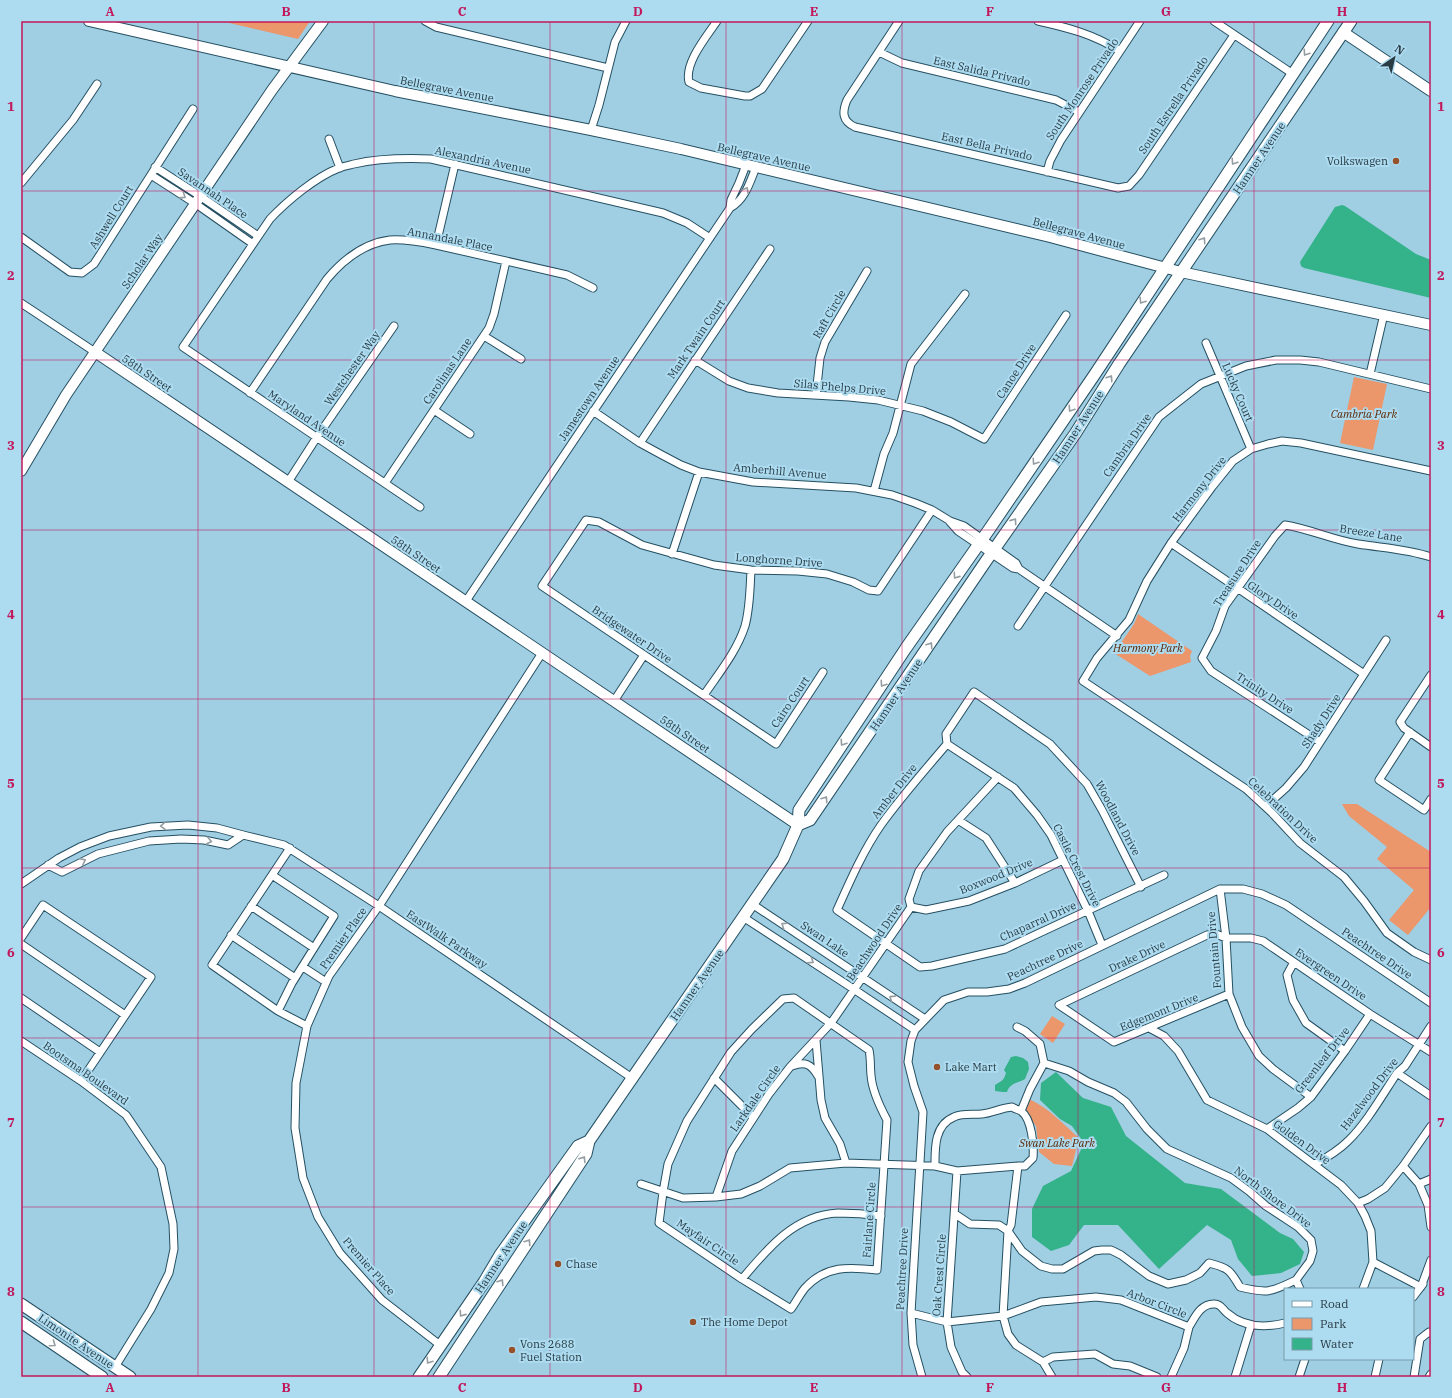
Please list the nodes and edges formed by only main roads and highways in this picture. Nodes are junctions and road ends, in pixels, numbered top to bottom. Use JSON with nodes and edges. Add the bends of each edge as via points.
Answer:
{"nodes":[{"id":1,"x":1328,"y":21,"type":"edge"},
{"id":2,"x":1340,"y":21,"type":"edge"},
{"id":3,"x":1351,"y":21,"type":"edge"},
{"id":4,"x":1343,"y":32,"type":"junction"},
{"id":5,"x":798,"y":824,"type":"junction"},
{"id":6,"x":589,"y":1141,"type":"junction"},
{"id":7,"x":571,"y":1156,"type":"junction"},
{"id":8,"x":546,"y":1214,"type":"junction"},
{"id":9,"x":21,"y":1304,"type":"edge"},
{"id":10,"x":21,"y":1322,"type":"edge"},
{"id":11,"x":102,"y":1377,"type":"edge"},
{"id":12,"x":130,"y":1377,"type":"edge"},
{"id":13,"x":419,"y":1377,"type":"edge"},
{"id":14,"x":439,"y":1377,"type":"edge"}],
"edges":[{"from":1,"to":5,"type":"main road","name":"Hamner Avenue","one_way":true,"via":[[1095,374],[906,648],[799,810]]},
{"from":2,"to":4,"type":"main road"},
{"from":3,"to":4,"type":"main road","name":"Hamner Avenue"},
{"from":5,"to":4,"type":"main road","name":"Hamner Avenue","one_way":true,"via":[[810,820],[1075,434],[1107,382]]},
{"from":5,"to":6,"type":"main road","name":"Hamner Avenue","via":[[783,859]]},
{"from":6,"to":7,"type":"main road","name":"Hamner Avenue","via":[[578,1146]]},
{"from":8,"to":6,"type":"main road","name":"Hamner Avenue","one_way":true,"via":[[586,1154]]},
{"from":7,"to":8,"type":"main road","via":[[570,1168],[545,1204]]},
{"from":7,"to":13,"type":"main road","name":"Hamner Avenue","one_way":true,"via":[[500,1255]]},
{"from":14,"to":8,"type":"main road","name":"Hamner Avenue","one_way":true},
{"from":9,"to":12,"type":"main road","name":"Limonite Avenue"},
{"from":10,"to":11,"type":"main road","name":"Limonite Avenue","one_way":true}]}
